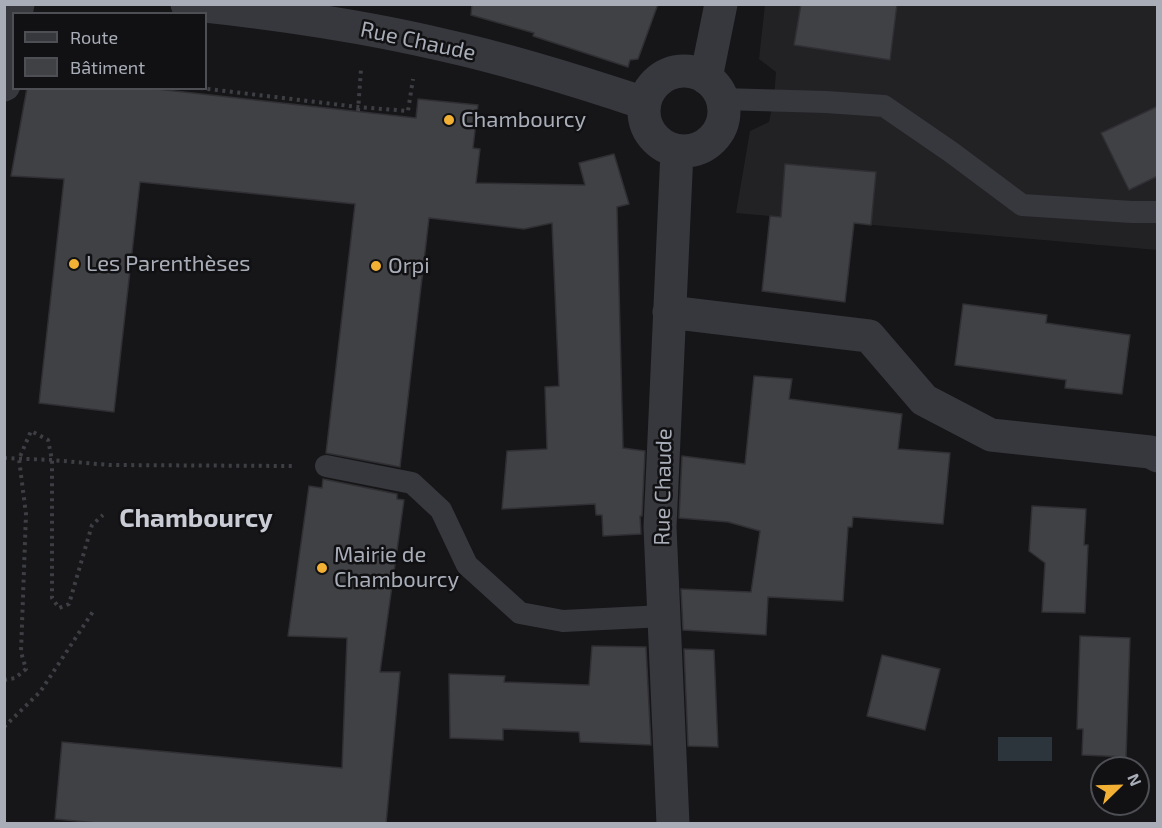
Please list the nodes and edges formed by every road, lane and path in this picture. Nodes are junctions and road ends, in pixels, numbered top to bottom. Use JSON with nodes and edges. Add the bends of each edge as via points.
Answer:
{"nodes":[{"id":1,"x":187,"y":4,"type":"edge"},
{"id":2,"x":721,"y":4,"type":"edge"},
{"id":3,"x":374,"y":17,"type":"edge"},
{"id":4,"x":12,"y":42,"type":"edge"},
{"id":5,"x":360,"y":81,"type":"dead end"},
{"id":6,"x":4,"y":85,"type":"edge"},
{"id":7,"x":411,"y":88,"type":"dead end"},
{"id":8,"x":714,"y":88,"type":"junction"},
{"id":9,"x":207,"y":89,"type":"edge"},
{"id":10,"x":644,"y":103,"type":"junction"},
{"id":11,"x":358,"y":109,"type":"junction"},
{"id":12,"x":677,"y":151,"type":"junction"},
{"id":13,"x":1158,"y":212,"type":"edge"},
{"id":14,"x":669,"y":312,"type":"junction"},
{"id":15,"x":1158,"y":456,"type":"edge"},
{"id":16,"x":4,"y":458,"type":"edge"},
{"id":17,"x":19,"y":459,"type":"junction"},
{"id":18,"x":52,"y":460,"type":"junction"},
{"id":19,"x":326,"y":466,"type":"joint"},
{"id":20,"x":103,"y":515,"type":"dead end"},
{"id":21,"x":94,"y":610,"type":"dead end"},
{"id":22,"x":664,"y":616,"type":"junction"},
{"id":23,"x":4,"y":680,"type":"edge"},
{"id":24,"x":4,"y":727,"type":"edge"},
{"id":25,"x":673,"y":824,"type":"edge"}],
"edges":[{"from":1,"to":3,"type":"street","name":"Rue Chaude"},
{"from":2,"to":8,"type":"street"},
{"from":3,"to":10,"type":"street","name":"Rue Chaude","via":[[444,45]]},
{"from":4,"to":6,"type":"street"},
{"from":5,"to":11,"type":"path"},
{"from":7,"to":11,"type":"path","via":[[408,111]]},
{"from":8,"to":10,"type":"street","via":[[687,71],[669,74],[657,81]]},
{"from":8,"to":12,"type":"street","via":[[724,113],[714,138],[704,147]]},
{"from":8,"to":13,"type":"lane","via":[[805,101],[884,106],[1023,205]]},
{"from":9,"to":11,"type":"path"},
{"from":10,"to":12,"type":"street","via":[[647,128],[664,146]]},
{"from":12,"to":14,"type":"street","name":"Rue Chaude"},
{"from":14,"to":15,"type":"street","via":[[870,336],[924,400],[992,435]]},
{"from":14,"to":22,"type":"street","name":"Rue Chaude","via":[[660,527]]},
{"from":16,"to":17,"type":"path"},
{"from":17,"to":18,"type":"path"},
{"from":17,"to":18,"type":"path","via":[[31,431],[48,440]]},
{"from":17,"to":23,"type":"path","via":[[26,514],[21,652],[26,669],[15,678]]},
{"from":18,"to":19,"type":"path","via":[[109,465]]},
{"from":18,"to":20,"type":"path","via":[[52,598],[59,608],[69,604],[92,525]]},
{"from":19,"to":22,"type":"lane","via":[[412,483],[441,510],[467,565],[520,614],[563,621]]},
{"from":21,"to":24,"type":"path","via":[[40,692]]},
{"from":22,"to":25,"type":"street","name":"Rue Chaude"}]}
